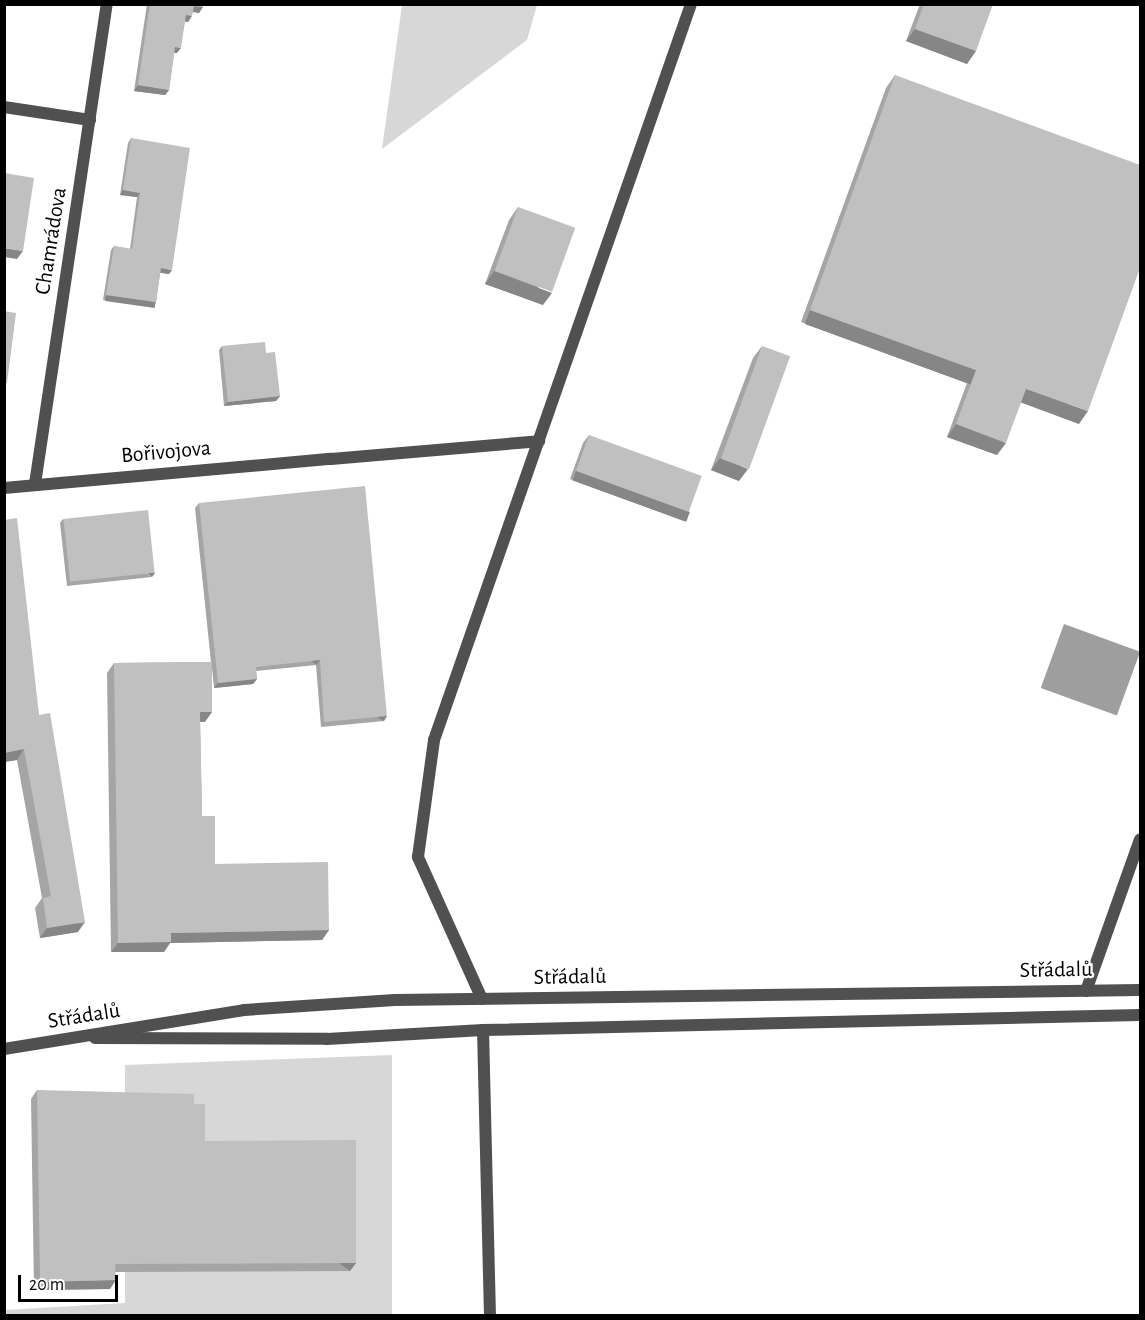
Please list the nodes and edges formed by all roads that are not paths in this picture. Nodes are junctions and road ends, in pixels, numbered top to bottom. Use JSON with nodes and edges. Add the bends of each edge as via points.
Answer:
{"nodes":[{"id":1,"x":107,"y":4,"type":"edge"},
{"id":2,"x":691,"y":4,"type":"edge"},
{"id":3,"x":4,"y":107,"type":"edge"},
{"id":4,"x":90,"y":120,"type":"junction"},
{"id":5,"x":539,"y":441,"type":"junction"},
{"id":6,"x":35,"y":484,"type":"junction"},
{"id":7,"x":4,"y":488,"type":"edge"},
{"id":8,"x":1140,"y":839,"type":"edge"},
{"id":9,"x":1140,"y":990,"type":"edge"},
{"id":10,"x":1086,"y":991,"type":"junction"},
{"id":11,"x":482,"y":999,"type":"junction"},
{"id":12,"x":1140,"y":1015,"type":"edge"},
{"id":13,"x":483,"y":1030,"type":"junction"},
{"id":14,"x":79,"y":1038,"type":"junction"},
{"id":15,"x":4,"y":1049,"type":"edge"},
{"id":16,"x":490,"y":1316,"type":"edge"}],
"edges":[{"from":1,"to":4,"type":"street","name":"Chamrádova"},
{"from":2,"to":5,"type":"street"},
{"from":3,"to":4,"type":"street"},
{"from":4,"to":6,"type":"street","name":"Chamrádova"},
{"from":5,"to":6,"type":"street","name":"Bořivojova"},
{"from":5,"to":11,"type":"street","via":[[434,740],[418,857]]},
{"from":6,"to":7,"type":"street","name":"Bořivojova"},
{"from":8,"to":10,"type":"street"},
{"from":9,"to":10,"type":"street","name":"Střádalů"},
{"from":10,"to":11,"type":"street","name":"Střádalů"},
{"from":11,"to":14,"type":"street","name":"Střádalů","via":[[244,1010]]},
{"from":12,"to":13,"type":"street"},
{"from":13,"to":14,"type":"street","via":[[327,1039]]},
{"from":13,"to":16,"type":"street"},
{"from":14,"to":15,"type":"street","name":"Střádalů"}]}
